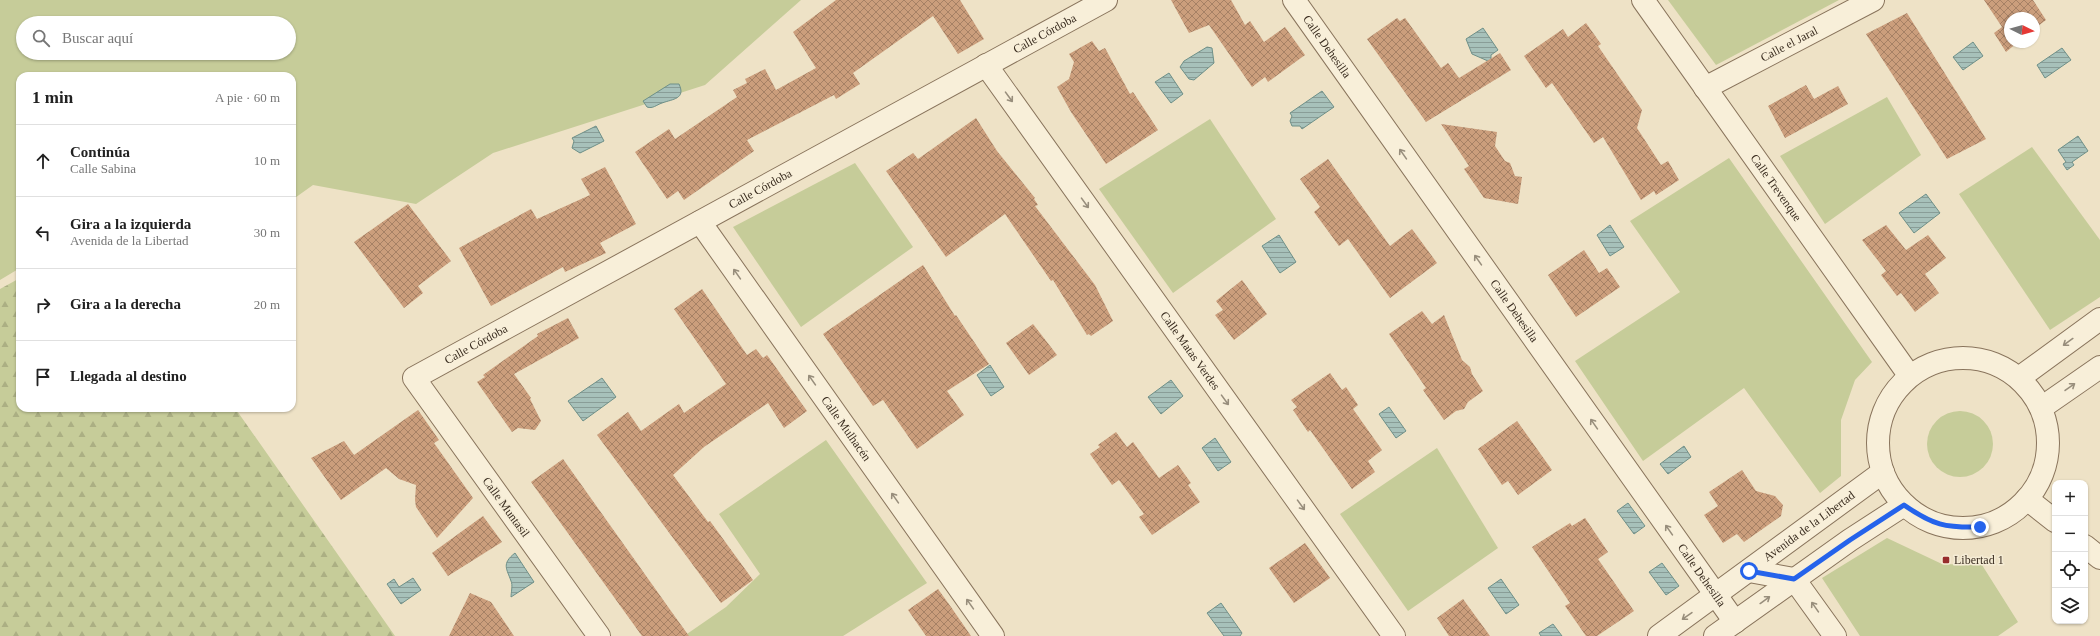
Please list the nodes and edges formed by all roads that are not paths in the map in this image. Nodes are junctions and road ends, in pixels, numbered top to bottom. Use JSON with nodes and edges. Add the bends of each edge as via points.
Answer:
{"nodes":[{"id":1,"x":1106,"y":0,"type":"edge"},
{"id":2,"x":1294,"y":0,"type":"edge"},
{"id":3,"x":1643,"y":0,"type":"edge"},
{"id":4,"x":1873,"y":0,"type":"edge"},
{"id":5,"x":986,"y":65,"type":"junction"},
{"id":6,"x":1705,"y":88,"type":"junction"},
{"id":7,"x":700,"y":222,"type":"junction"},
{"id":8,"x":2100,"y":319,"type":"edge"},
{"id":9,"x":2100,"y":367,"type":"edge"},
{"id":10,"x":1910,"y":375,"type":"junction"},
{"id":11,"x":414,"y":378,"type":"joint"},
{"id":12,"x":2019,"y":378,"type":"junction"},
{"id":13,"x":2041,"y":408,"type":"junction"},
{"id":14,"x":1883,"y":472,"type":"junction"},
{"id":15,"x":2028,"y":499,"type":"junction"},
{"id":16,"x":1904,"y":505,"type":"junction"},
{"id":17,"x":2052,"y":519,"type":"edge"},
{"id":18,"x":2088,"y":548,"type":"edge"},
{"id":19,"x":2100,"y":558,"type":"edge"},
{"id":20,"x":1749,"y":571,"type":"junction"},
{"id":21,"x":1794,"y":579,"type":"junction"},
{"id":22,"x":1716,"y":596,"type":"junction"},
{"id":23,"x":1735,"y":622,"type":"junction"},
{"id":24,"x":599,"y":636,"type":"edge"},
{"id":25,"x":993,"y":636,"type":"edge"},
{"id":26,"x":1394,"y":636,"type":"edge"},
{"id":27,"x":1659,"y":636,"type":"edge"},
{"id":28,"x":1715,"y":636,"type":"edge"},
{"id":29,"x":1835,"y":636,"type":"edge"}],
"edges":[{"from":1,"to":5,"type":"street","name":"Calle Córdoba"},
{"from":22,"to":2,"type":"street","name":"Calle Dehesilla","one_way":true},
{"from":3,"to":6,"type":"street","name":"Calle Trevenque"},
{"from":4,"to":6,"type":"street","name":"Calle el Jaral"},
{"from":5,"to":7,"type":"street","name":"Calle Córdoba"},
{"from":5,"to":26,"type":"street","name":"Calle Matas Verdes","one_way":true},
{"from":6,"to":10,"type":"street","name":"Calle Trevenque"},
{"from":7,"to":11,"type":"street","name":"Calle Córdoba"},
{"from":25,"to":7,"type":"street","name":"Calle Mulhacén","one_way":true},
{"from":8,"to":12,"type":"street","one_way":true},
{"from":13,"to":9,"type":"street","one_way":true},
{"from":10,"to":12,"type":"street","via":[[1927,365],[1950,358],[1975,358],[1998,365]]},
{"from":10,"to":14,"type":"street","via":[[1888,400],[1879,428],[1878,457]]},
{"from":11,"to":24,"type":"street","name":"Calle Muntasil"},
{"from":12,"to":13,"type":"street"},
{"from":13,"to":15,"type":"street","via":[[2048,431],[2047,456],[2040,480]]},
{"from":14,"to":16,"type":"street"},
{"from":14,"to":20,"type":"street","name":"Avenida de la Libertad"},
{"from":15,"to":16,"type":"street","via":[[2005,517],[1980,527],[1953,528],[1927,521]]},
{"from":15,"to":17,"type":"street"},
{"from":16,"to":21,"type":"street"},
{"from":18,"to":19,"type":"street"},
{"from":20,"to":21,"type":"street"},
{"from":20,"to":22,"type":"street","name":"Avenida de la Libertad"},
{"from":23,"to":21,"type":"street","one_way":true},
{"from":29,"to":21,"type":"street","one_way":true},
{"from":22,"to":23,"type":"street","name":"Calle Dehesilla"},
{"from":22,"to":27,"type":"street","name":"Avenida de la Libertad","one_way":true},
{"from":23,"to":28,"type":"street"}]}
